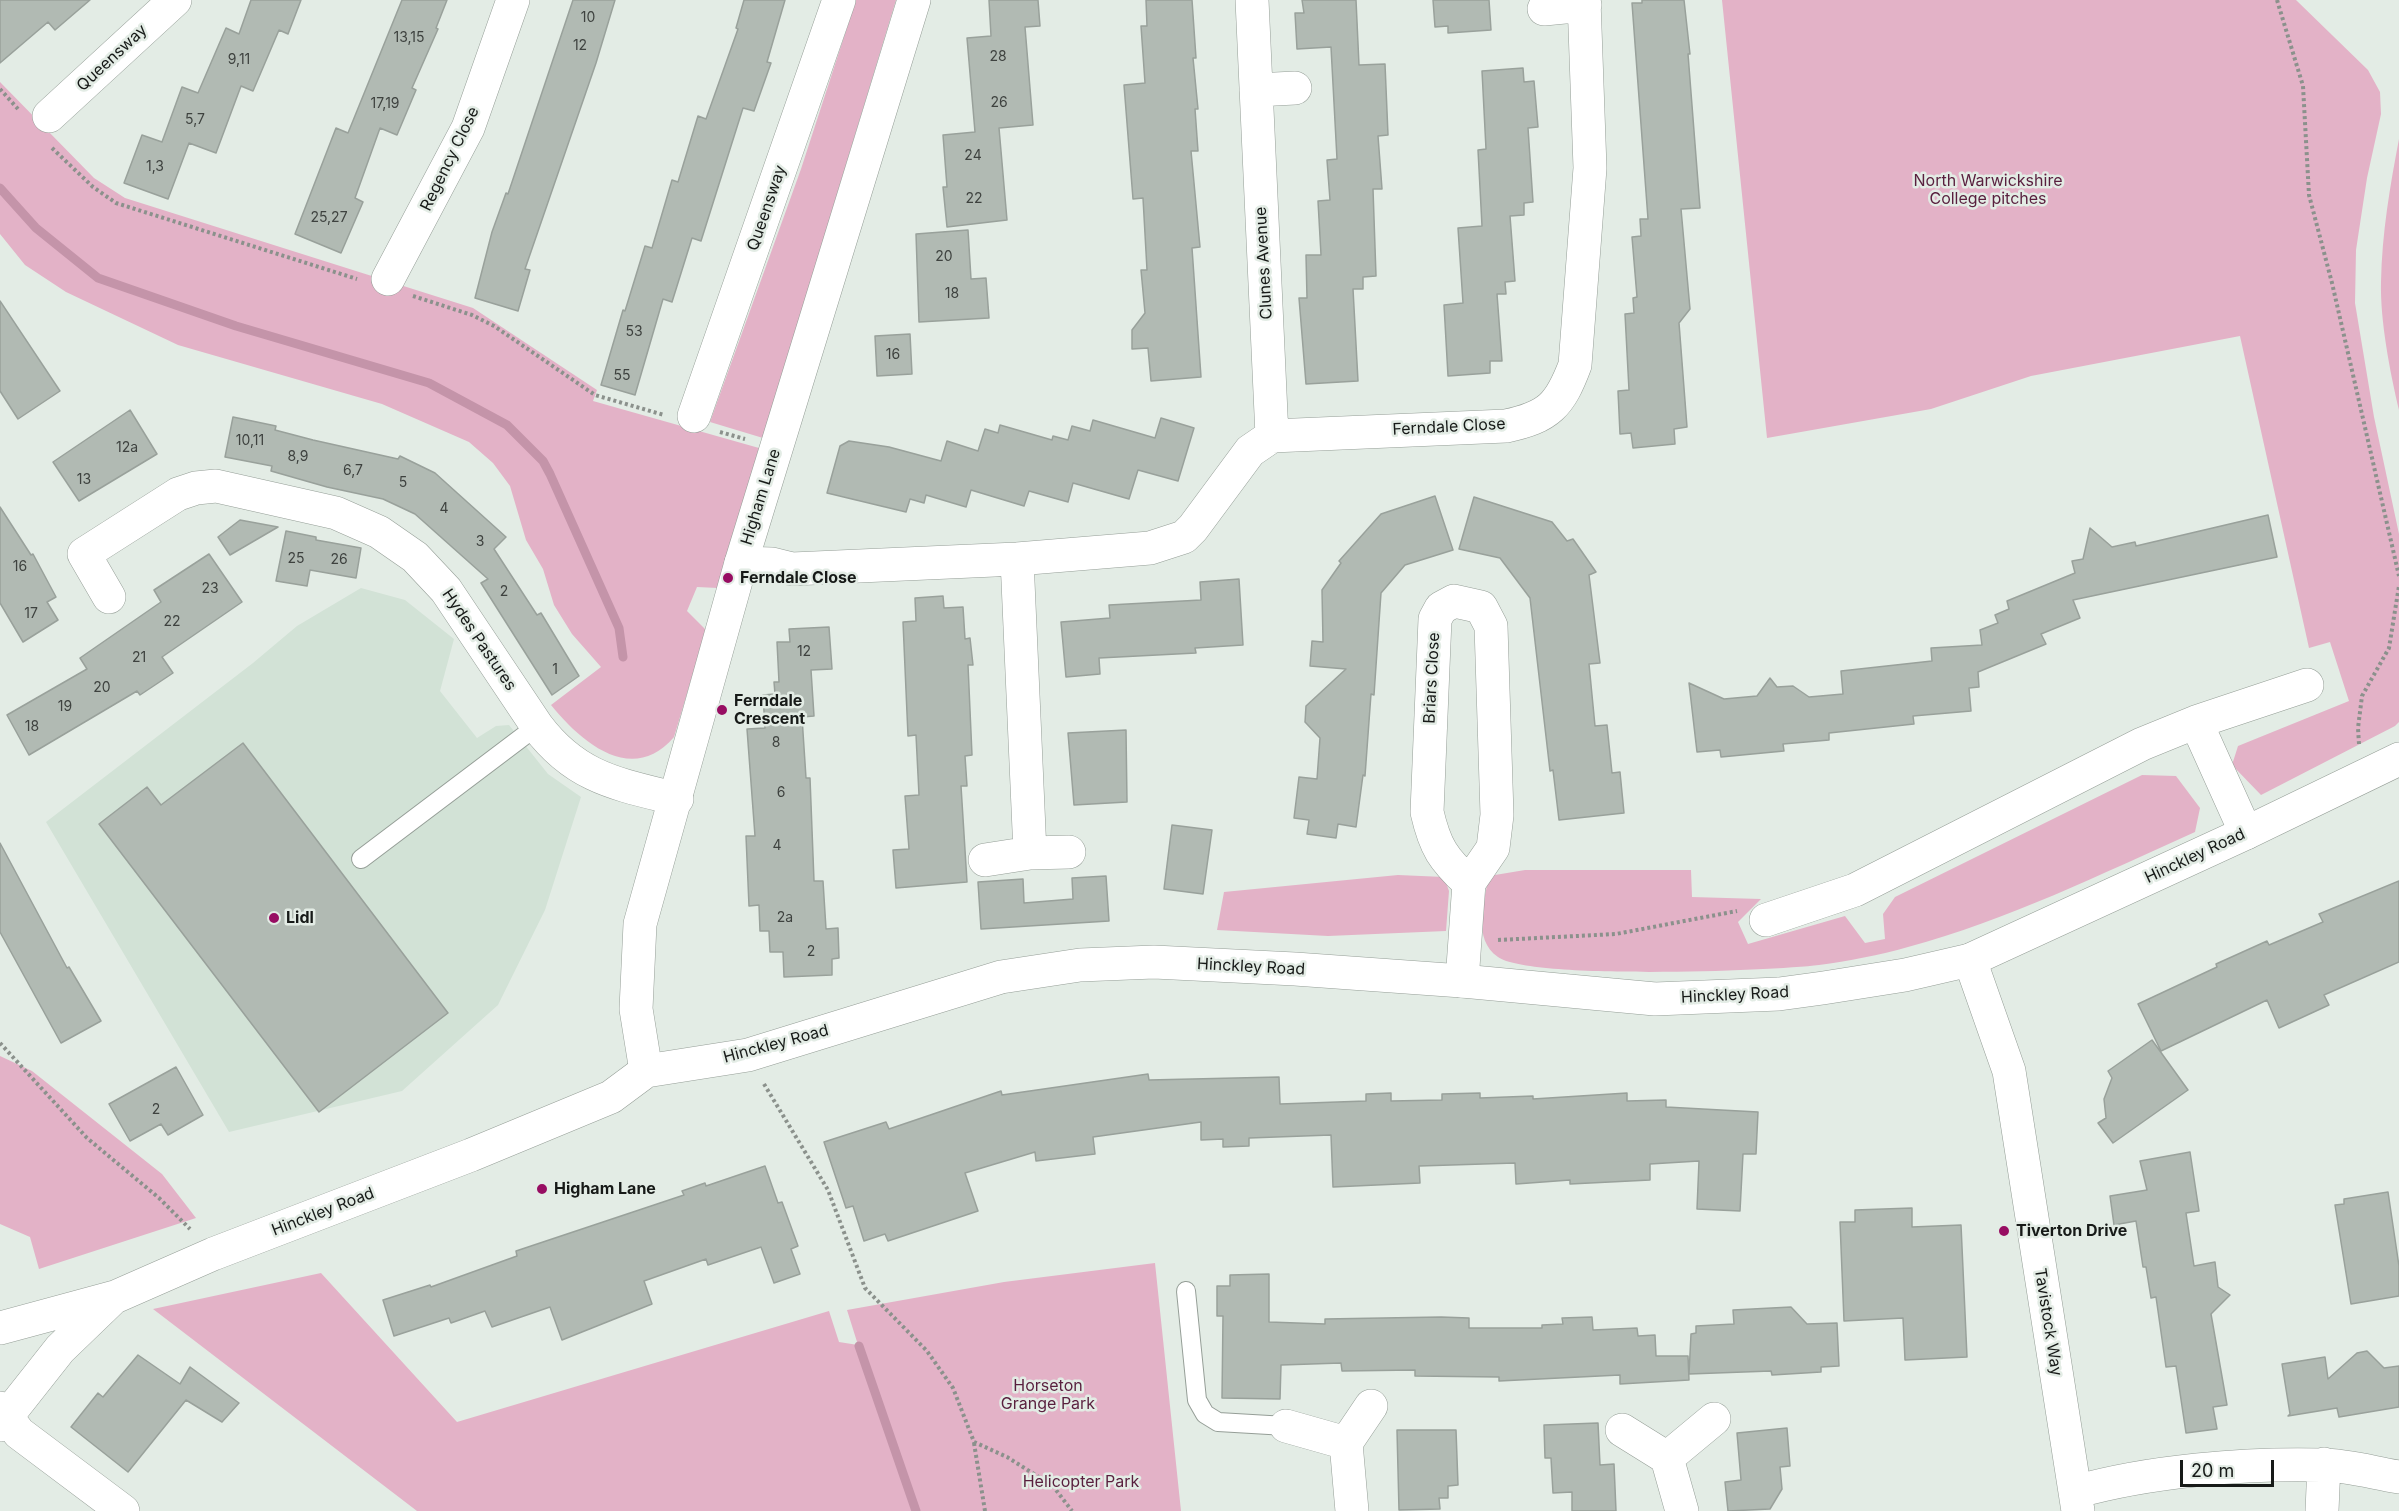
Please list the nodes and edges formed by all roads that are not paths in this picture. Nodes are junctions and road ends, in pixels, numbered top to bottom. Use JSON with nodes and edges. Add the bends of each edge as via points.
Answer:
{"nodes":[{"id":1,"x":175,"y":0,"type":"edge"},
{"id":2,"x":513,"y":0,"type":"edge"},
{"id":3,"x":839,"y":0,"type":"edge"},
{"id":4,"x":914,"y":0,"type":"edge"},
{"id":5,"x":1252,"y":0,"type":"edge"},
{"id":6,"x":1584,"y":3,"type":"edge"},
{"id":7,"x":1544,"y":9,"type":"dead end"},
{"id":8,"x":1295,"y":88,"type":"dead end"},
{"id":9,"x":1256,"y":90,"type":"junction"},
{"id":10,"x":49,"y":116,"type":"dead end"},
{"id":11,"x":388,"y":279,"type":"dead end"},
{"id":12,"x":694,"y":416,"type":"dead end"},
{"id":13,"x":1272,"y":436,"type":"junction"},
{"id":14,"x":1017,"y":559,"type":"junction"},
{"id":15,"x":741,"y":563,"type":"junction"},
{"id":16,"x":109,"y":597,"type":"dead end"},
{"id":17,"x":2307,"y":685,"type":"dead end"},
{"id":18,"x":2196,"y":722,"type":"junction"},
{"id":19,"x":537,"y":726,"type":"junction"},
{"id":20,"x":2399,"y":759,"type":"edge"},
{"id":21,"x":677,"y":799,"type":"junction"},
{"id":22,"x":2246,"y":833,"type":"junction"},
{"id":23,"x":1069,"y":852,"type":"dead end"},
{"id":24,"x":1030,"y":853,"type":"junction"},
{"id":25,"x":361,"y":859,"type":"dead end"},
{"id":26,"x":985,"y":860,"type":"dead end"},
{"id":27,"x":1469,"y":883,"type":"junction"},
{"id":28,"x":1766,"y":920,"type":"road end"},
{"id":29,"x":1970,"y":960,"type":"junction"},
{"id":30,"x":1462,"y":981,"type":"junction"},
{"id":31,"x":646,"y":1071,"type":"junction"},
{"id":32,"x":1186,"y":1291,"type":"dead end"},
{"id":33,"x":115,"y":1297,"type":"junction"},
{"id":34,"x":0,"y":1328,"type":"edge"},
{"id":35,"x":1371,"y":1406,"type":"dead end"},
{"id":36,"x":2,"y":1417,"type":"edge"},
{"id":37,"x":1714,"y":1419,"type":"dead end"},
{"id":38,"x":1286,"y":1426,"type":"joint"},
{"id":39,"x":1622,"y":1430,"type":"dead end"},
{"id":40,"x":1346,"y":1443,"type":"junction"},
{"id":41,"x":1667,"y":1458,"type":"junction"},
{"id":42,"x":2324,"y":1464,"type":"junction"},
{"id":43,"x":2399,"y":1476,"type":"edge"},
{"id":44,"x":2076,"y":1502,"type":"edge"},
{"id":45,"x":123,"y":1511,"type":"edge"},
{"id":46,"x":1352,"y":1511,"type":"edge"},
{"id":47,"x":1682,"y":1511,"type":"edge"},
{"id":48,"x":2322,"y":1511,"type":"edge"}],
"edges":[{"from":1,"to":10,"type":"street","name":"Queensway"},
{"from":2,"to":11,"type":"street","name":"Regency Close","via":[[468,128]]},
{"from":3,"to":12,"type":"street","name":"Queensway"},
{"from":4,"to":15,"type":"street","name":"Higham Lane"},
{"from":5,"to":9,"type":"street","name":"Clunes Avenue"},
{"from":6,"to":7,"type":"street","name":"Ferndale Close"},
{"from":6,"to":13,"type":"street","name":"Ferndale Close","via":[[1590,168],[1575,365],[1566,390],[1551,410],[1530,421],[1506,426]]},
{"from":8,"to":9,"type":"street"},
{"from":9,"to":13,"type":"street","name":"Clunes Avenue"},
{"from":13,"to":14,"type":"street","via":[[1250,451],[1184,537],[1150,548]]},
{"from":14,"to":15,"type":"street","via":[[792,569]]},
{"from":14,"to":24,"type":"street"},
{"from":15,"to":21,"type":"street","name":"Higham Lane"},
{"from":16,"to":19,"type":"street","name":"Hydes Pastures","via":[[84,554],[178,494],[216,486],[336,513],[379,532],[415,557],[446,590]]},
{"from":17,"to":18,"type":"street"},
{"from":18,"to":22,"type":"street"},
{"from":18,"to":28,"type":"street","via":[[2142,744],[1855,890]]},
{"from":19,"to":21,"type":"street","name":"Hydes Pastures","via":[[573,764],[600,777]]},
{"from":19,"to":25,"type":"lane"},
{"from":20,"to":22,"type":"street","name":"Hinckley Road"},
{"from":21,"to":31,"type":"street","name":"Higham Lane","via":[[640,924],[636,1009]]},
{"from":22,"to":29,"type":"street","name":"Hinckley Road"},
{"from":23,"to":24,"type":"street"},
{"from":24,"to":26,"type":"street"},
{"from":27,"to":27,"type":"street","name":"Briars Close","via":[[1445,860],[1433,838],[1427,812],[1435,619],[1441,608],[1454,601],[1481,607],[1491,626],[1497,815],[1493,848]]},
{"from":27,"to":30,"type":"street","name":"Briars Close"},
{"from":29,"to":30,"type":"street","name":"Hinckley Road","via":[[1905,975],[1779,994],[1655,999]]},
{"from":29,"to":44,"type":"street","name":"Tavistock Way","via":[[2009,1071]]},
{"from":30,"to":31,"type":"street","name":"Hinckley Road","via":[[1166,963],[1080,965],[1001,977],[748,1055]]},
{"from":31,"to":33,"type":"street","name":"Hinckley Road","via":[[602,1101],[213,1254]]},
{"from":32,"to":38,"type":"lane","via":[[1197,1400],[1205,1414],[1218,1422]]},
{"from":33,"to":34,"type":"street"},
{"from":33,"to":36,"type":"street","via":[[60,1349]]},
{"from":35,"to":40,"type":"street"},
{"from":36,"to":45,"type":"street"},
{"from":37,"to":41,"type":"street"},
{"from":38,"to":40,"type":"street"},
{"from":39,"to":41,"type":"street"},
{"from":40,"to":46,"type":"street"},
{"from":41,"to":47,"type":"street"},
{"from":42,"to":43,"type":"street"},
{"from":42,"to":44,"type":"street","via":[[2220,1468],[2102,1485]]},
{"from":42,"to":48,"type":"street"}]}
